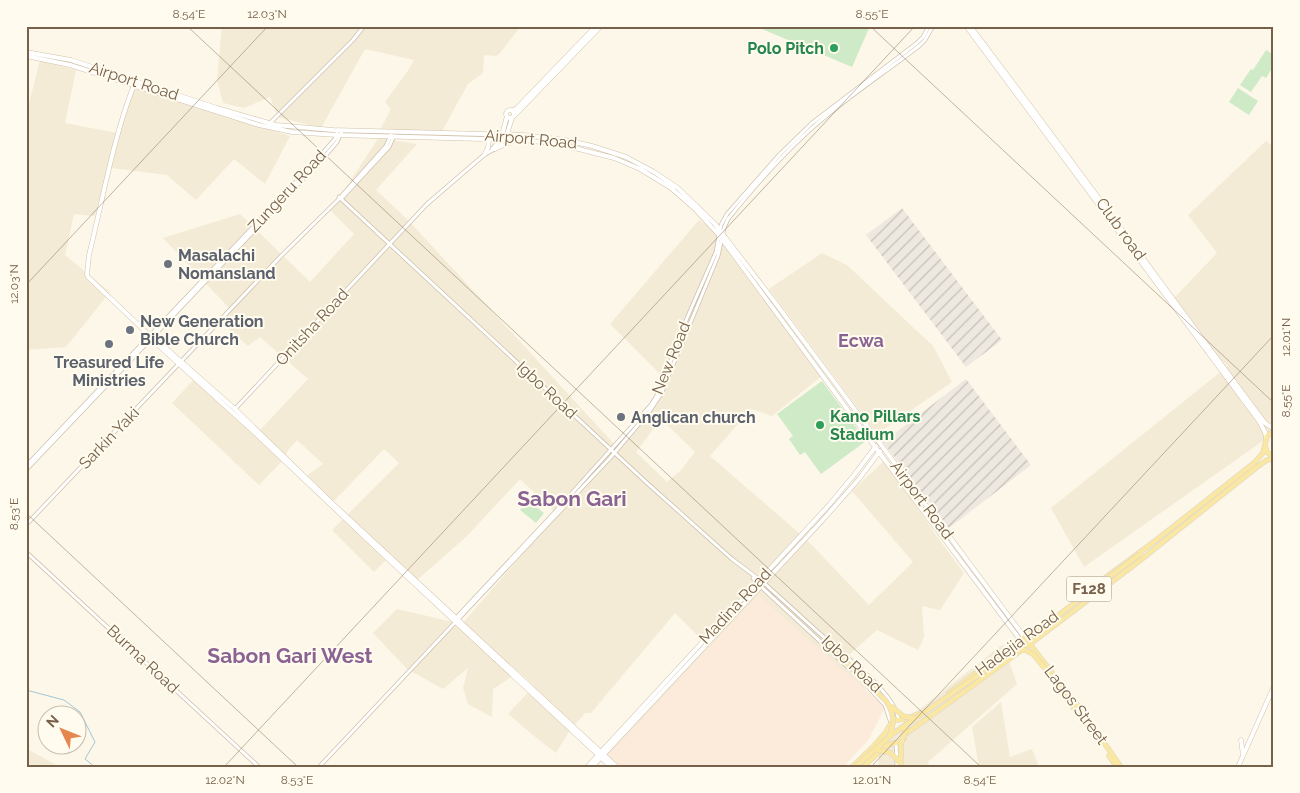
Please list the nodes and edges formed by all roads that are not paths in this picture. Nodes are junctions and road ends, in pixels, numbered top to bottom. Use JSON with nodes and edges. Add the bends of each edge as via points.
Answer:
{"nodes":[{"id":1,"x":364,"y":26,"type":"edge"},
{"id":2,"x":596,"y":26,"type":"edge"},
{"id":3,"x":601,"y":26,"type":"edge"},
{"id":4,"x":929,"y":26,"type":"edge"},
{"id":5,"x":933,"y":26,"type":"edge"},
{"id":6,"x":966,"y":26,"type":"edge"},
{"id":7,"x":970,"y":26,"type":"edge"},
{"id":8,"x":924,"y":39,"type":"junction"},
{"id":9,"x":26,"y":54,"type":"edge"},
{"id":10,"x":134,"y":85,"type":"junction"},
{"id":11,"x":512,"y":111,"type":"junction"},
{"id":12,"x":507,"y":116,"type":"junction"},
{"id":13,"x":513,"y":117,"type":"junction"},
{"id":14,"x":270,"y":124,"type":"junction"},
{"id":15,"x":339,"y":133,"type":"junction"},
{"id":16,"x":393,"y":134,"type":"junction"},
{"id":17,"x":504,"y":137,"type":"junction"},
{"id":18,"x":489,"y":139,"type":"junction"},
{"id":19,"x":516,"y":139,"type":"junction"},
{"id":20,"x":492,"y":150,"type":"junction"},
{"id":21,"x":484,"y":155,"type":"junction"},
{"id":22,"x":641,"y":167,"type":"junction"},
{"id":23,"x":340,"y":198,"type":"junction"},
{"id":24,"x":721,"y":234,"type":"junction"},
{"id":25,"x":389,"y":244,"type":"junction"},
{"id":26,"x":1136,"y":254,"type":"junction"},
{"id":27,"x":150,"y":335,"type":"junction"},
{"id":28,"x":180,"y":363,"type":"junction"},
{"id":29,"x":1238,"y":390,"type":"junction"},
{"id":30,"x":235,"y":409,"type":"junction"},
{"id":31,"x":1274,"y":430,"type":"edge"},
{"id":32,"x":878,"y":442,"type":"junction"},
{"id":33,"x":1265,"y":442,"type":"junction"},
{"id":34,"x":875,"y":447,"type":"junction"},
{"id":35,"x":882,"y":447,"type":"junction"},
{"id":36,"x":613,"y":451,"type":"junction"},
{"id":37,"x":879,"y":452,"type":"junction"},
{"id":38,"x":1274,"y":458,"type":"edge"},
{"id":39,"x":26,"y":468,"type":"edge"},
{"id":40,"x":349,"y":520,"type":"junction"},
{"id":41,"x":26,"y":525,"type":"edge"},
{"id":42,"x":1151,"y":547,"type":"junction"},
{"id":43,"x":26,"y":552,"type":"edge"},
{"id":44,"x":1141,"y":555,"type":"junction"},
{"id":45,"x":760,"y":583,"type":"junction"},
{"id":46,"x":455,"y":621,"type":"junction"},
{"id":47,"x":1023,"y":639,"type":"junction"},
{"id":48,"x":828,"y":644,"type":"junction"},
{"id":49,"x":1028,"y":646,"type":"junction"},
{"id":50,"x":837,"y":651,"type":"junction"},
{"id":51,"x":1015,"y":651,"type":"junction"},
{"id":52,"x":1274,"y":686,"type":"edge"},
{"id":53,"x":1073,"y":706,"type":"junction"},
{"id":54,"x":916,"y":719,"type":"junction"},
{"id":55,"x":900,"y":720,"type":"junction"},
{"id":56,"x":891,"y":723,"type":"junction"},
{"id":57,"x":907,"y":730,"type":"junction"},
{"id":58,"x":886,"y":732,"type":"junction"},
{"id":59,"x":889,"y":737,"type":"junction"},
{"id":60,"x":903,"y":740,"type":"junction"},
{"id":61,"x":1241,"y":740,"type":"dead end"},
{"id":62,"x":894,"y":743,"type":"junction"},
{"id":63,"x":878,"y":750,"type":"junction"},
{"id":64,"x":601,"y":754,"type":"junction"},
{"id":65,"x":1243,"y":755,"type":"junction"},
{"id":66,"x":259,"y":767,"type":"edge"},
{"id":67,"x":319,"y":767,"type":"edge"},
{"id":68,"x":587,"y":767,"type":"edge"},
{"id":69,"x":592,"y":767,"type":"edge"},
{"id":70,"x":611,"y":767,"type":"edge"},
{"id":71,"x":617,"y":767,"type":"edge"},
{"id":72,"x":854,"y":767,"type":"edge"},
{"id":73,"x":861,"y":767,"type":"edge"},
{"id":74,"x":900,"y":767,"type":"edge"},
{"id":75,"x":1117,"y":767,"type":"edge"},
{"id":76,"x":1121,"y":767,"type":"edge"},
{"id":77,"x":1240,"y":767,"type":"edge"}],
"edges":[{"from":1,"to":14,"type":"street"},
{"from":2,"to":11,"type":"main road"},
{"from":3,"to":13,"type":"main road"},
{"from":4,"to":8,"type":"street"},
{"from":5,"to":8,"type":"street"},
{"from":6,"to":26,"type":"main road"},
{"from":7,"to":26,"type":"main road","name":"Club road"},
{"from":8,"to":24,"type":"street","name":"New Road","via":[[825,117],[783,156],[732,214]]},
{"from":9,"to":10,"type":"main road","name":"Airport Road"},
{"from":9,"to":14,"type":"main road","name":"Airport Road","via":[[71,60]]},
{"from":10,"to":15,"type":"main road","name":"Airport Road","via":[[269,128]]},
{"from":10,"to":27,"type":"main road","via":[[118,135],[87,274]]},
{"from":11,"to":12,"type":"main road","via":[[508,111]]},
{"from":11,"to":13,"type":"main road"},
{"from":12,"to":13,"type":"main road"},
{"from":12,"to":17,"type":"main road"},
{"from":13,"to":17,"type":"main road"},
{"from":14,"to":15,"type":"main road","name":"Airport Road"},
{"from":15,"to":16,"type":"main road","name":"Airport Road"},
{"from":15,"to":27,"type":"street","name":"Zungeru Road"},
{"from":15,"to":27,"type":"street","via":[[337,142],[308,174]]},
{"from":16,"to":17,"type":"main road","name":"Airport Road"},
{"from":16,"to":18,"type":"main road","name":"Airport Road"},
{"from":16,"to":23,"type":"street","name":"Sarkin Yaki"},
{"from":17,"to":18,"type":"main road","name":"Airport Road"},
{"from":17,"to":19,"type":"main road","name":"Airport Road"},
{"from":17,"to":20,"type":"street"},
{"from":17,"to":22,"type":"main road","name":"Airport Road","via":[[542,137],[574,142],[626,157]]},
{"from":18,"to":21,"type":"main road"},
{"from":19,"to":20,"type":"main road"},
{"from":19,"to":22,"type":"main road","name":"Airport Road","via":[[579,148]]},
{"from":20,"to":21,"type":"street","name":"Onitsha Road"},
{"from":21,"to":25,"type":"street","name":"Onitsha Road","via":[[432,199]]},
{"from":22,"to":24,"type":"main road","name":"Airport Road","via":[[678,188],[707,215]]},
{"from":23,"to":25,"type":"street","name":"Igbo Road"},
{"from":23,"to":28,"type":"street","name":"Sarkin Yaki"},
{"from":24,"to":32,"type":"main road","name":"Airport Road"},
{"from":24,"to":34,"type":"main road","name":"Airport Road"},
{"from":24,"to":36,"type":"street","name":"New Road","via":[[656,400]]},
{"from":25,"to":30,"type":"street","name":"Onitsha Road"},
{"from":25,"to":36,"type":"street","name":"Igbo Road"},
{"from":26,"to":29,"type":"main road"},
{"from":27,"to":28,"type":"main road"},
{"from":27,"to":39,"type":"street","name":"Zungeru Road"},
{"from":28,"to":30,"type":"main road"},
{"from":28,"to":40,"type":"main road"},
{"from":28,"to":41,"type":"street","name":"Sarkin Yaki"},
{"from":29,"to":31,"type":"main road"},
{"from":29,"to":33,"type":"main road","via":[[1265,432]]},
{"from":30,"to":40,"type":"main road"},
{"from":31,"to":33,"type":"main road","number":"F128"},
{"from":32,"to":34,"type":"main road","name":"Madina Road"},
{"from":32,"to":35,"type":"main road","name":"Airport Road"},
{"from":33,"to":38,"type":"main road","via":[[1267,452]]},
{"from":33,"to":42,"type":"main road","name":"Hadejia Road","number":"F128","via":[[1254,463]]},
{"from":34,"to":37,"type":"main road","name":"Airport Road"},
{"from":34,"to":45,"type":"main road","name":"Madina Road"},
{"from":35,"to":37,"type":"main road","name":"Madina Road"},
{"from":35,"to":47,"type":"main road","name":"Airport Road"},
{"from":36,"to":45,"type":"street","name":"Igbo Road"},
{"from":36,"to":46,"type":"street","name":"New Road"},
{"from":37,"to":45,"type":"main road","name":"Madina Road","via":[[850,488]]},
{"from":37,"to":47,"type":"main road","name":"Airport Road"},
{"from":38,"to":42,"type":"main road","name":"Hadejia Road","number":"F128","via":[[1257,467]]},
{"from":40,"to":46,"type":"main road"},
{"from":42,"to":44,"type":"main road"},
{"from":42,"to":47,"type":"main road","name":"Hadejia Road","number":"F128"},
{"from":42,"to":49,"type":"main road","name":"Hadejia Road","number":"F128"},
{"from":43,"to":66,"type":"street","name":"Burma Road"},
{"from":44,"to":51,"type":"main road","bridge":true},
{"from":44,"to":54,"type":"main road","bridge":true},
{"from":45,"to":48,"type":"street","name":"Igbo Road"},
{"from":45,"to":64,"type":"main road","name":"Madina Road"},
{"from":46,"to":64,"type":"main road"},
{"from":46,"to":67,"type":"street","name":"New Road"},
{"from":47,"to":49,"type":"main road"},
{"from":47,"to":55,"type":"main road","name":"Hadejia Road","number":"F128","via":[[919,714]]},
{"from":48,"to":50,"type":"main road"},
{"from":48,"to":55,"type":"street","name":"Igbo Road","via":[[884,694]]},
{"from":48,"to":56,"type":"street","name":"Igbo Road","via":[[880,698]]},
{"from":49,"to":53,"type":"main road","name":"Lagos Street"},
{"from":49,"to":57,"type":"main road","name":"Hadejia Road","number":"F128"},
{"from":49,"to":76,"type":"main road","name":"Lagos Street","via":[[1081,710]]},
{"from":50,"to":54,"type":"main road","bridge":true,"via":[[898,713]]},
{"from":50,"to":59,"type":"main road","bridge":true,"via":[[886,700],[894,720]]},
{"from":51,"to":53,"type":"main road","bridge":true,"via":[[1025,650],[1033,654]]},
{"from":51,"to":57,"type":"main road","bridge":true},
{"from":52,"to":65,"type":"main road"},
{"from":53,"to":75,"type":"main road","name":"Lagos Street"},
{"from":54,"to":59,"type":"main road","bridge":true},
{"from":55,"to":56,"type":"main road","number":"F128"},
{"from":55,"to":57,"type":"main road","via":[[906,724]]},
{"from":56,"to":58,"type":"main road"},
{"from":57,"to":60,"type":"main road","number":"F128"},
{"from":57,"to":63,"type":"main road","bridge":true},
{"from":57,"to":74,"type":"main road","bridge":true,"via":[[901,744]]},
{"from":58,"to":62,"type":"main road","via":[[887,738]]},
{"from":58,"to":72,"type":"main road"},
{"from":59,"to":72,"type":"main road","bridge":true},
{"from":60,"to":62,"type":"main road"},
{"from":60,"to":74,"type":"street"},
{"from":61,"to":65,"type":"main road"},
{"from":62,"to":73,"type":"main road"},
{"from":62,"to":74,"type":"street"},
{"from":63,"to":73,"type":"main road","bridge":true},
{"from":63,"to":74,"type":"main road","bridge":true,"via":[[892,753]]},
{"from":64,"to":68,"type":"main road","name":"Madina Road"},
{"from":64,"to":69,"type":"main road","name":"Madina Road"},
{"from":64,"to":70,"type":"main road"},
{"from":64,"to":71,"type":"main road"},
{"from":65,"to":77,"type":"main road"}]}
